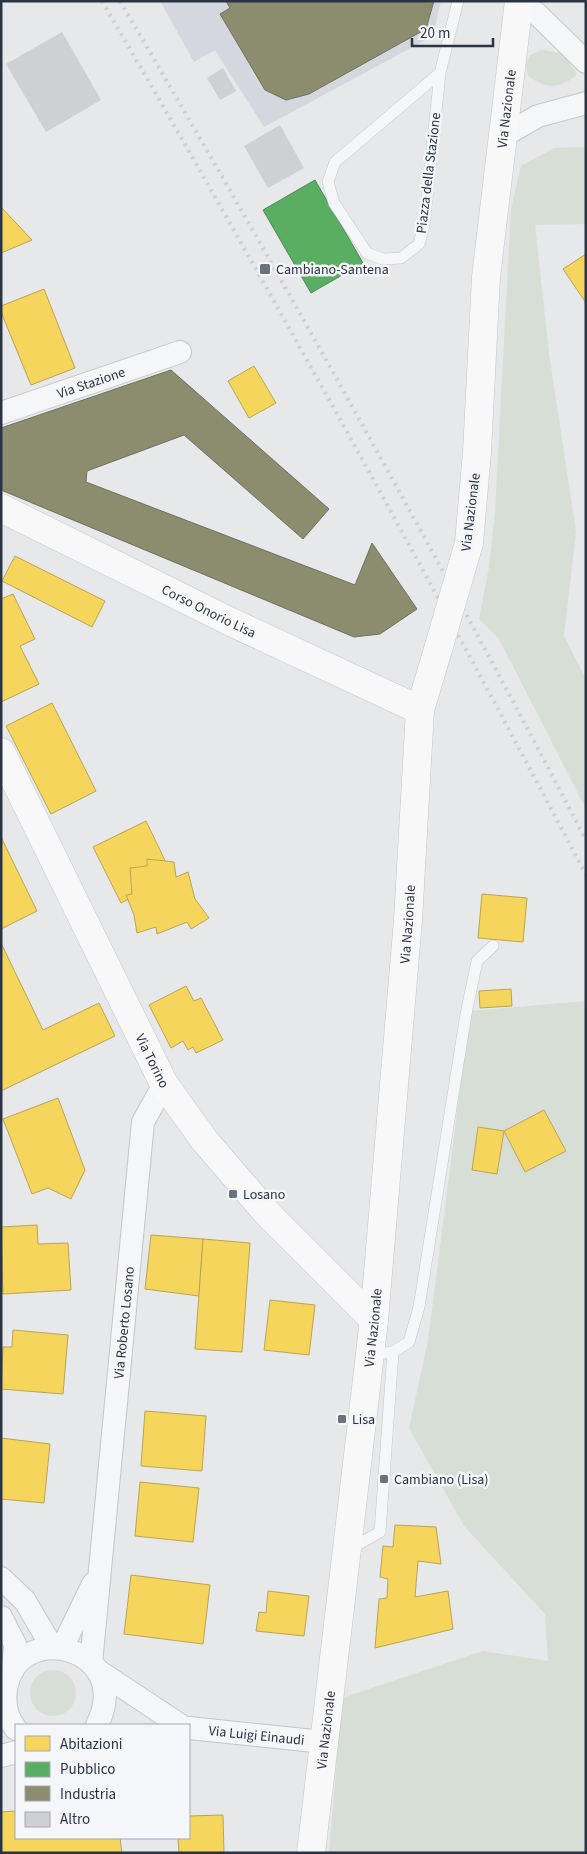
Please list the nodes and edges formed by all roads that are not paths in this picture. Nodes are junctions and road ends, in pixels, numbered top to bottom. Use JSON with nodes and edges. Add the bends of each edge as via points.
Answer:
{"nodes":[{"id":1,"x":458,"y":1,"type":"edge"},
{"id":2,"x":519,"y":3,"type":"edge"},
{"id":3,"x":586,"y":62,"type":"edge"},
{"id":4,"x":440,"y":73,"type":"junction"},
{"id":5,"x":586,"y":103,"type":"edge"},
{"id":6,"x":503,"y":136,"type":"junction"},
{"id":7,"x":180,"y":352,"type":"dead end"},
{"id":8,"x":1,"y":413,"type":"edge"},
{"id":9,"x":1,"y":508,"type":"edge"},
{"id":10,"x":420,"y":710,"type":"junction"},
{"id":11,"x":1,"y":752,"type":"edge"},
{"id":12,"x":493,"y":946,"type":"dead end"},
{"id":13,"x":164,"y":1084,"type":"junction"},
{"id":14,"x":374,"y":1320,"type":"junction"},
{"id":15,"x":382,"y":1354,"type":"junction"},
{"id":16,"x":102,"y":1565,"type":"junction"},
{"id":17,"x":1,"y":1578,"type":"edge"},
{"id":18,"x":1,"y":1617,"type":"edge"},
{"id":19,"x":57,"y":1647,"type":"junction"},
{"id":20,"x":94,"y":1666,"type":"junction"},
{"id":21,"x":13,"y":1670,"type":"junction"},
{"id":22,"x":4,"y":1709,"type":"edge"},
{"id":23,"x":98,"y":1724,"type":"edge"},
{"id":24,"x":179,"y":1724,"type":"edge"},
{"id":25,"x":15,"y":1727,"type":"edge"},
{"id":26,"x":190,"y":1728,"type":"edge"},
{"id":27,"x":324,"y":1742,"type":"junction"},
{"id":28,"x":15,"y":1752,"type":"edge"},
{"id":29,"x":1,"y":1756,"type":"edge"},
{"id":30,"x":311,"y":1853,"type":"edge"}],
"edges":[{"from":1,"to":4,"type":"lane","name":"Piazza della Stazione"},
{"from":2,"to":3,"type":"street","via":[[536,13]]},
{"from":2,"to":6,"type":"main road","name":"Via Nazionale"},
{"from":4,"to":4,"type":"lane","name":"Piazza della Stazione","via":[[335,162],[328,182],[334,203],[367,253],[383,259],[401,258],[419,244],[424,226]]},
{"from":5,"to":6,"type":"street","via":[[538,116]]},
{"from":6,"to":10,"type":"main road","name":"Via Nazionale","bridge":true,"via":[[486,278],[469,543]]},
{"from":7,"to":8,"type":"street","name":"Via Stazione"},
{"from":9,"to":10,"type":"main road","name":"Corso Onorio Lisa","via":[[231,622]]},
{"from":10,"to":14,"type":"main road","name":"Via Nazionale","via":[[408,920]]},
{"from":11,"to":13,"type":"main road","name":"Via Torino"},
{"from":12,"to":15,"type":"lane","via":[[477,961],[466,1014],[419,1307],[409,1342]]},
{"from":13,"to":14,"type":"main road","name":"Via Torino","via":[[205,1141],[266,1212]]},
{"from":13,"to":16,"type":"street","name":"Via Roberto Losano","via":[[143,1122]]},
{"from":14,"to":15,"type":"main road","name":"Via Nazionale"},
{"from":15,"to":27,"type":"main road","name":"Via Nazionale","via":[[347,1551]]},
{"from":16,"to":19,"type":"street","name":"Via Roberto Losano"},
{"from":16,"to":20,"type":"street","name":"Via Roberto Losano"},
{"from":17,"to":19,"type":"street","via":[[25,1601]]},
{"from":18,"to":21,"type":"street","via":[[15,1644]]},
{"from":19,"to":20,"type":"street","via":[[74,1651]]},
{"from":19,"to":21,"type":"street","via":[[27,1656]]},
{"from":20,"to":23,"type":"street","via":[[104,1683],[106,1698]]},
{"from":20,"to":24,"type":"street"},
{"from":21,"to":22,"type":"street","via":[[7,1684]]},
{"from":22,"to":25,"type":"street"},
{"from":26,"to":27,"type":"street","name":"Via Luigi Einaudi"},
{"from":27,"to":30,"type":"main road","name":"Via Nazionale"},
{"from":28,"to":29,"type":"street"}]}
